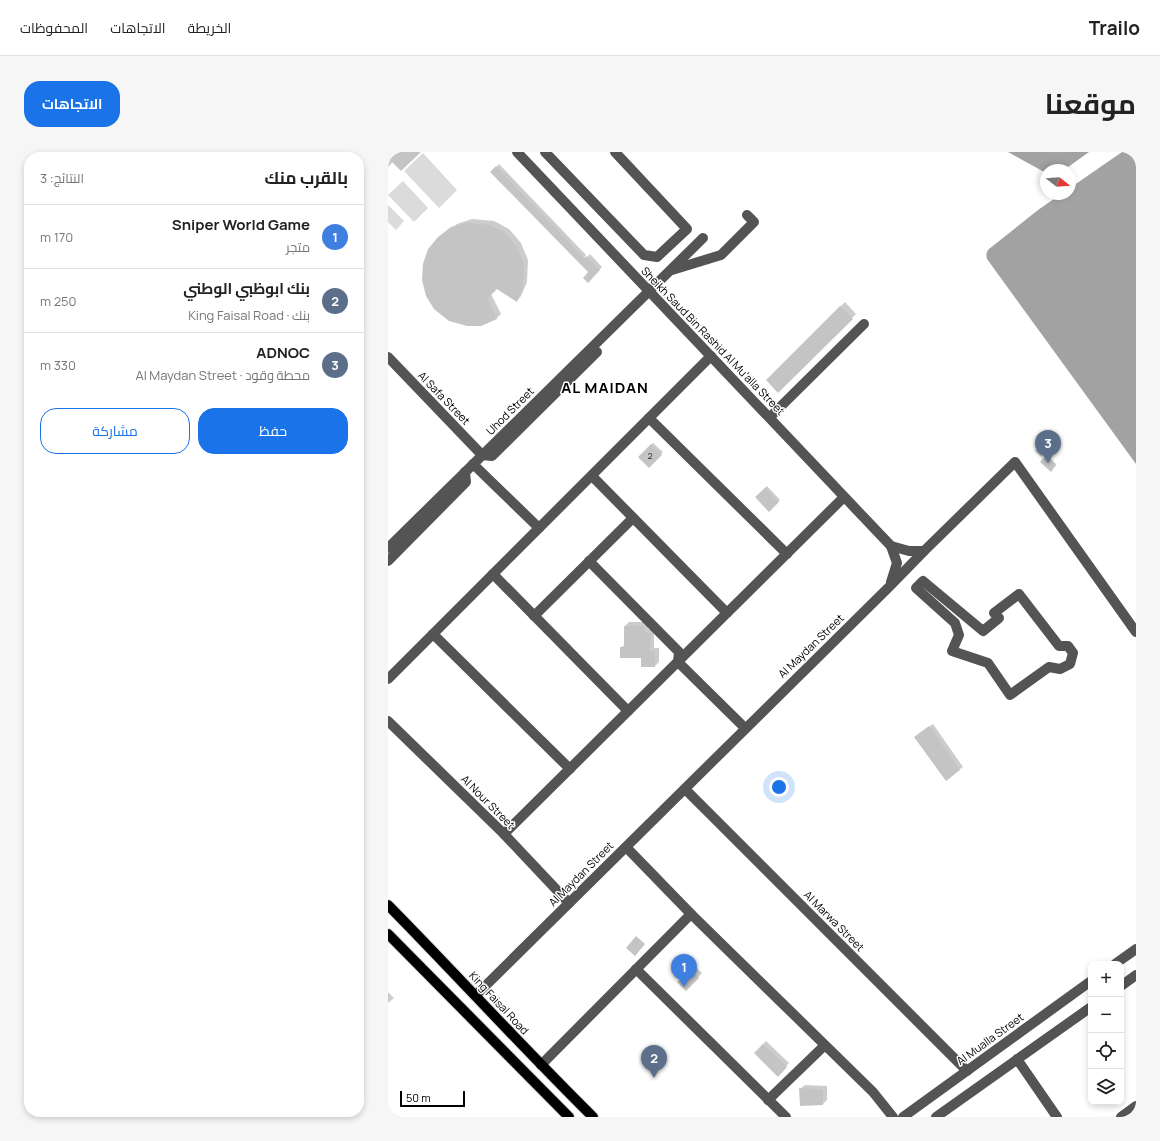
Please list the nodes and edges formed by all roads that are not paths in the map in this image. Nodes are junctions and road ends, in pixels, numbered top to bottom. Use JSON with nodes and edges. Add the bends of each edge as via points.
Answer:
{"nodes":[{"id":1,"x":517,"y":152,"type":"edge"},
{"id":2,"x":545,"y":152,"type":"edge"},
{"id":3,"x":614,"y":152,"type":"edge"},
{"id":4,"x":747,"y":215,"type":"dead end"},
{"id":5,"x":703,"y":238,"type":"dead end"},
{"id":6,"x":669,"y":271,"type":"junction"},
{"id":7,"x":649,"y":291,"type":"junction"},
{"id":8,"x":864,"y":324,"type":"dead end"},
{"id":9,"x":711,"y":356,"type":"junction"},
{"id":10,"x":388,"y":357,"type":"edge"},
{"id":11,"x":770,"y":417,"type":"junction"},
{"id":12,"x":649,"y":418,"type":"junction"},
{"id":13,"x":482,"y":455,"type":"junction"},
{"id":14,"x":473,"y":464,"type":"junction"},
{"id":15,"x":465,"y":472,"type":"junction"},
{"id":16,"x":592,"y":476,"type":"junction"},
{"id":17,"x":844,"y":497,"type":"junction"},
{"id":18,"x":633,"y":518,"type":"junction"},
{"id":19,"x":539,"y":528,"type":"junction"},
{"id":20,"x":891,"y":546,"type":"junction"},
{"id":21,"x":388,"y":548,"type":"edge"},
{"id":22,"x":924,"y":550,"type":"junction"},
{"id":23,"x":787,"y":554,"type":"junction"},
{"id":24,"x":388,"y":561,"type":"edge"},
{"id":25,"x":589,"y":562,"type":"junction"},
{"id":26,"x":493,"y":574,"type":"junction"},
{"id":27,"x":890,"y":586,"type":"junction"},
{"id":28,"x":1019,"y":594,"type":"joint"},
{"id":29,"x":727,"y":613,"type":"junction"},
{"id":30,"x":534,"y":616,"type":"junction"},
{"id":31,"x":1136,"y":632,"type":"edge"},
{"id":32,"x":432,"y":634,"type":"junction"},
{"id":33,"x":678,"y":662,"type":"junction"},
{"id":34,"x":388,"y":679,"type":"edge"},
{"id":35,"x":628,"y":712,"type":"junction"},
{"id":36,"x":388,"y":721,"type":"edge"},
{"id":37,"x":745,"y":728,"type":"junction"},
{"id":38,"x":570,"y":769,"type":"junction"},
{"id":39,"x":685,"y":789,"type":"junction"},
{"id":40,"x":504,"y":834,"type":"junction"},
{"id":41,"x":626,"y":847,"type":"junction"},
{"id":42,"x":569,"y":903,"type":"junction"},
{"id":43,"x":388,"y":905,"type":"edge"},
{"id":44,"x":691,"y":914,"type":"junction"},
{"id":45,"x":388,"y":934,"type":"edge"},
{"id":46,"x":1136,"y":949,"type":"edge"},
{"id":47,"x":1119,"y":961,"type":"edge"},
{"id":48,"x":636,"y":969,"type":"junction"},
{"id":49,"x":1136,"y":975,"type":"edge"},
{"id":50,"x":1088,"y":983,"type":"edge"},
{"id":51,"x":1124,"y":984,"type":"edge"},
{"id":52,"x":476,"y":995,"type":"junction"},
{"id":53,"x":1088,"y":1009,"type":"edge"},
{"id":54,"x":824,"y":1046,"type":"junction"},
{"id":55,"x":1017,"y":1060,"type":"junction"},
{"id":56,"x":541,"y":1065,"type":"junction"},
{"id":57,"x":967,"y":1071,"type":"junction"},
{"id":58,"x":768,"y":1100,"type":"junction"},
{"id":59,"x":1136,"y":1106,"type":"edge"},
{"id":60,"x":569,"y":1117,"type":"edge"},
{"id":61,"x":593,"y":1117,"type":"edge"},
{"id":62,"x":786,"y":1117,"type":"edge"},
{"id":63,"x":893,"y":1117,"type":"edge"},
{"id":64,"x":903,"y":1117,"type":"edge"},
{"id":65,"x":936,"y":1117,"type":"edge"},
{"id":66,"x":1057,"y":1117,"type":"edge"},
{"id":67,"x":1121,"y":1117,"type":"edge"}],
"edges":[{"from":1,"to":7,"type":"street","name":"Sheikh Saud Bin Rashid Al Mu'alla Street"},
{"from":2,"to":3,"type":"street","via":[[644,255],[657,257],[687,229]]},
{"from":4,"to":6,"type":"street","via":[[754,222],[721,255]]},
{"from":5,"to":6,"type":"street","name":"Uhod Street"},
{"from":6,"to":7,"type":"street","name":"Uhod Street"},
{"from":7,"to":9,"type":"street","name":"Sheikh Saud Bin Rashid Al Mu'alla Street"},
{"from":7,"to":13,"type":"street","name":"Uhod Street"},
{"from":8,"to":11,"type":"street"},
{"from":9,"to":11,"type":"street","name":"Sheikh Saud Bin Rashid Al Mu'alla Street"},
{"from":9,"to":12,"type":"street"},
{"from":10,"to":13,"type":"street","name":"Al Safa Street"},
{"from":11,"to":17,"type":"street","name":"Sheikh Saud Bin Rashid Al Mu'alla Street"},
{"from":12,"to":16,"type":"street"},
{"from":12,"to":23,"type":"street"},
{"from":13,"to":14,"type":"street","name":"Uhod Street"},
{"from":14,"to":15,"type":"street","name":"Uhod Street"},
{"from":14,"to":19,"type":"street"},
{"from":15,"to":21,"type":"street","name":"Uhod Street"},
{"from":15,"to":24,"type":"street","via":[[466,482]]},
{"from":16,"to":18,"type":"street"},
{"from":16,"to":19,"type":"street"},
{"from":17,"to":20,"type":"street","name":"Sheikh Saud Bin Rashid Al Mu'alla Street"},
{"from":17,"to":23,"type":"street"},
{"from":18,"to":25,"type":"street"},
{"from":18,"to":29,"type":"street"},
{"from":19,"to":26,"type":"street"},
{"from":20,"to":22,"type":"street","via":[[909,551]]},
{"from":20,"to":27,"type":"street","name":"Sheikh Saud Bin Rashid Al Mu'alla Street","via":[[897,563]]},
{"from":22,"to":27,"type":"street","name":"Al Maydan Street"},
{"from":22,"to":31,"type":"street","name":"Al Maydan Street","via":[[1015,462]]},
{"from":23,"to":29,"type":"street"},
{"from":25,"to":30,"type":"street"},
{"from":25,"to":33,"type":"street","via":[[679,652]]},
{"from":26,"to":30,"type":"street"},
{"from":26,"to":32,"type":"street"},
{"from":27,"to":37,"type":"street","name":"Al Maydan Street"},
{"from":28,"to":28,"type":"street","via":[[1059,646],[1068,646],[1073,653],[1070,664],[1060,669],[1049,666],[1010,696],[988,663],[952,652],[959,636],[955,623],[916,588],[923,581],[983,631],[999,618],[994,613]]},
{"from":29,"to":33,"type":"street"},
{"from":30,"to":35,"type":"street"},
{"from":32,"to":34,"type":"street"},
{"from":32,"to":38,"type":"street"},
{"from":33,"to":35,"type":"street"},
{"from":33,"to":37,"type":"street"},
{"from":35,"to":38,"type":"street"},
{"from":36,"to":40,"type":"street","name":"Al Nour Street"},
{"from":37,"to":39,"type":"street","name":"Al Maydan Street"},
{"from":38,"to":40,"type":"street"},
{"from":39,"to":41,"type":"street","name":"Al Maydan Street"},
{"from":39,"to":57,"type":"street","name":"Al Marwa Street"},
{"from":40,"to":42,"type":"street","name":"Al Nour Street"},
{"from":41,"to":42,"type":"street","name":"Al Maydan Street"},
{"from":41,"to":44,"type":"street"},
{"from":42,"to":52,"type":"street","name":"Al Maydan Street"},
{"from":43,"to":52,"type":"main road","name":"King Faisal Road"},
{"from":44,"to":48,"type":"street"},
{"from":44,"to":54,"type":"street"},
{"from":45,"to":60,"type":"main road"},
{"from":46,"to":47,"type":"street"},
{"from":48,"to":56,"type":"street"},
{"from":48,"to":58,"type":"street"},
{"from":49,"to":51,"type":"street"},
{"from":50,"to":57,"type":"street","name":"Al Mualla Street"},
{"from":52,"to":56,"type":"main road","name":"King Faisal Road"},
{"from":53,"to":55,"type":"street"},
{"from":54,"to":58,"type":"street"},
{"from":54,"to":63,"type":"street","via":[[873,1092]]},
{"from":55,"to":65,"type":"street"},
{"from":55,"to":66,"type":"street"},
{"from":56,"to":61,"type":"main road","name":"King Faisal Road"},
{"from":57,"to":64,"type":"street","name":"Al Mualla Street"},
{"from":58,"to":62,"type":"street"},
{"from":59,"to":67,"type":"street"}]}
